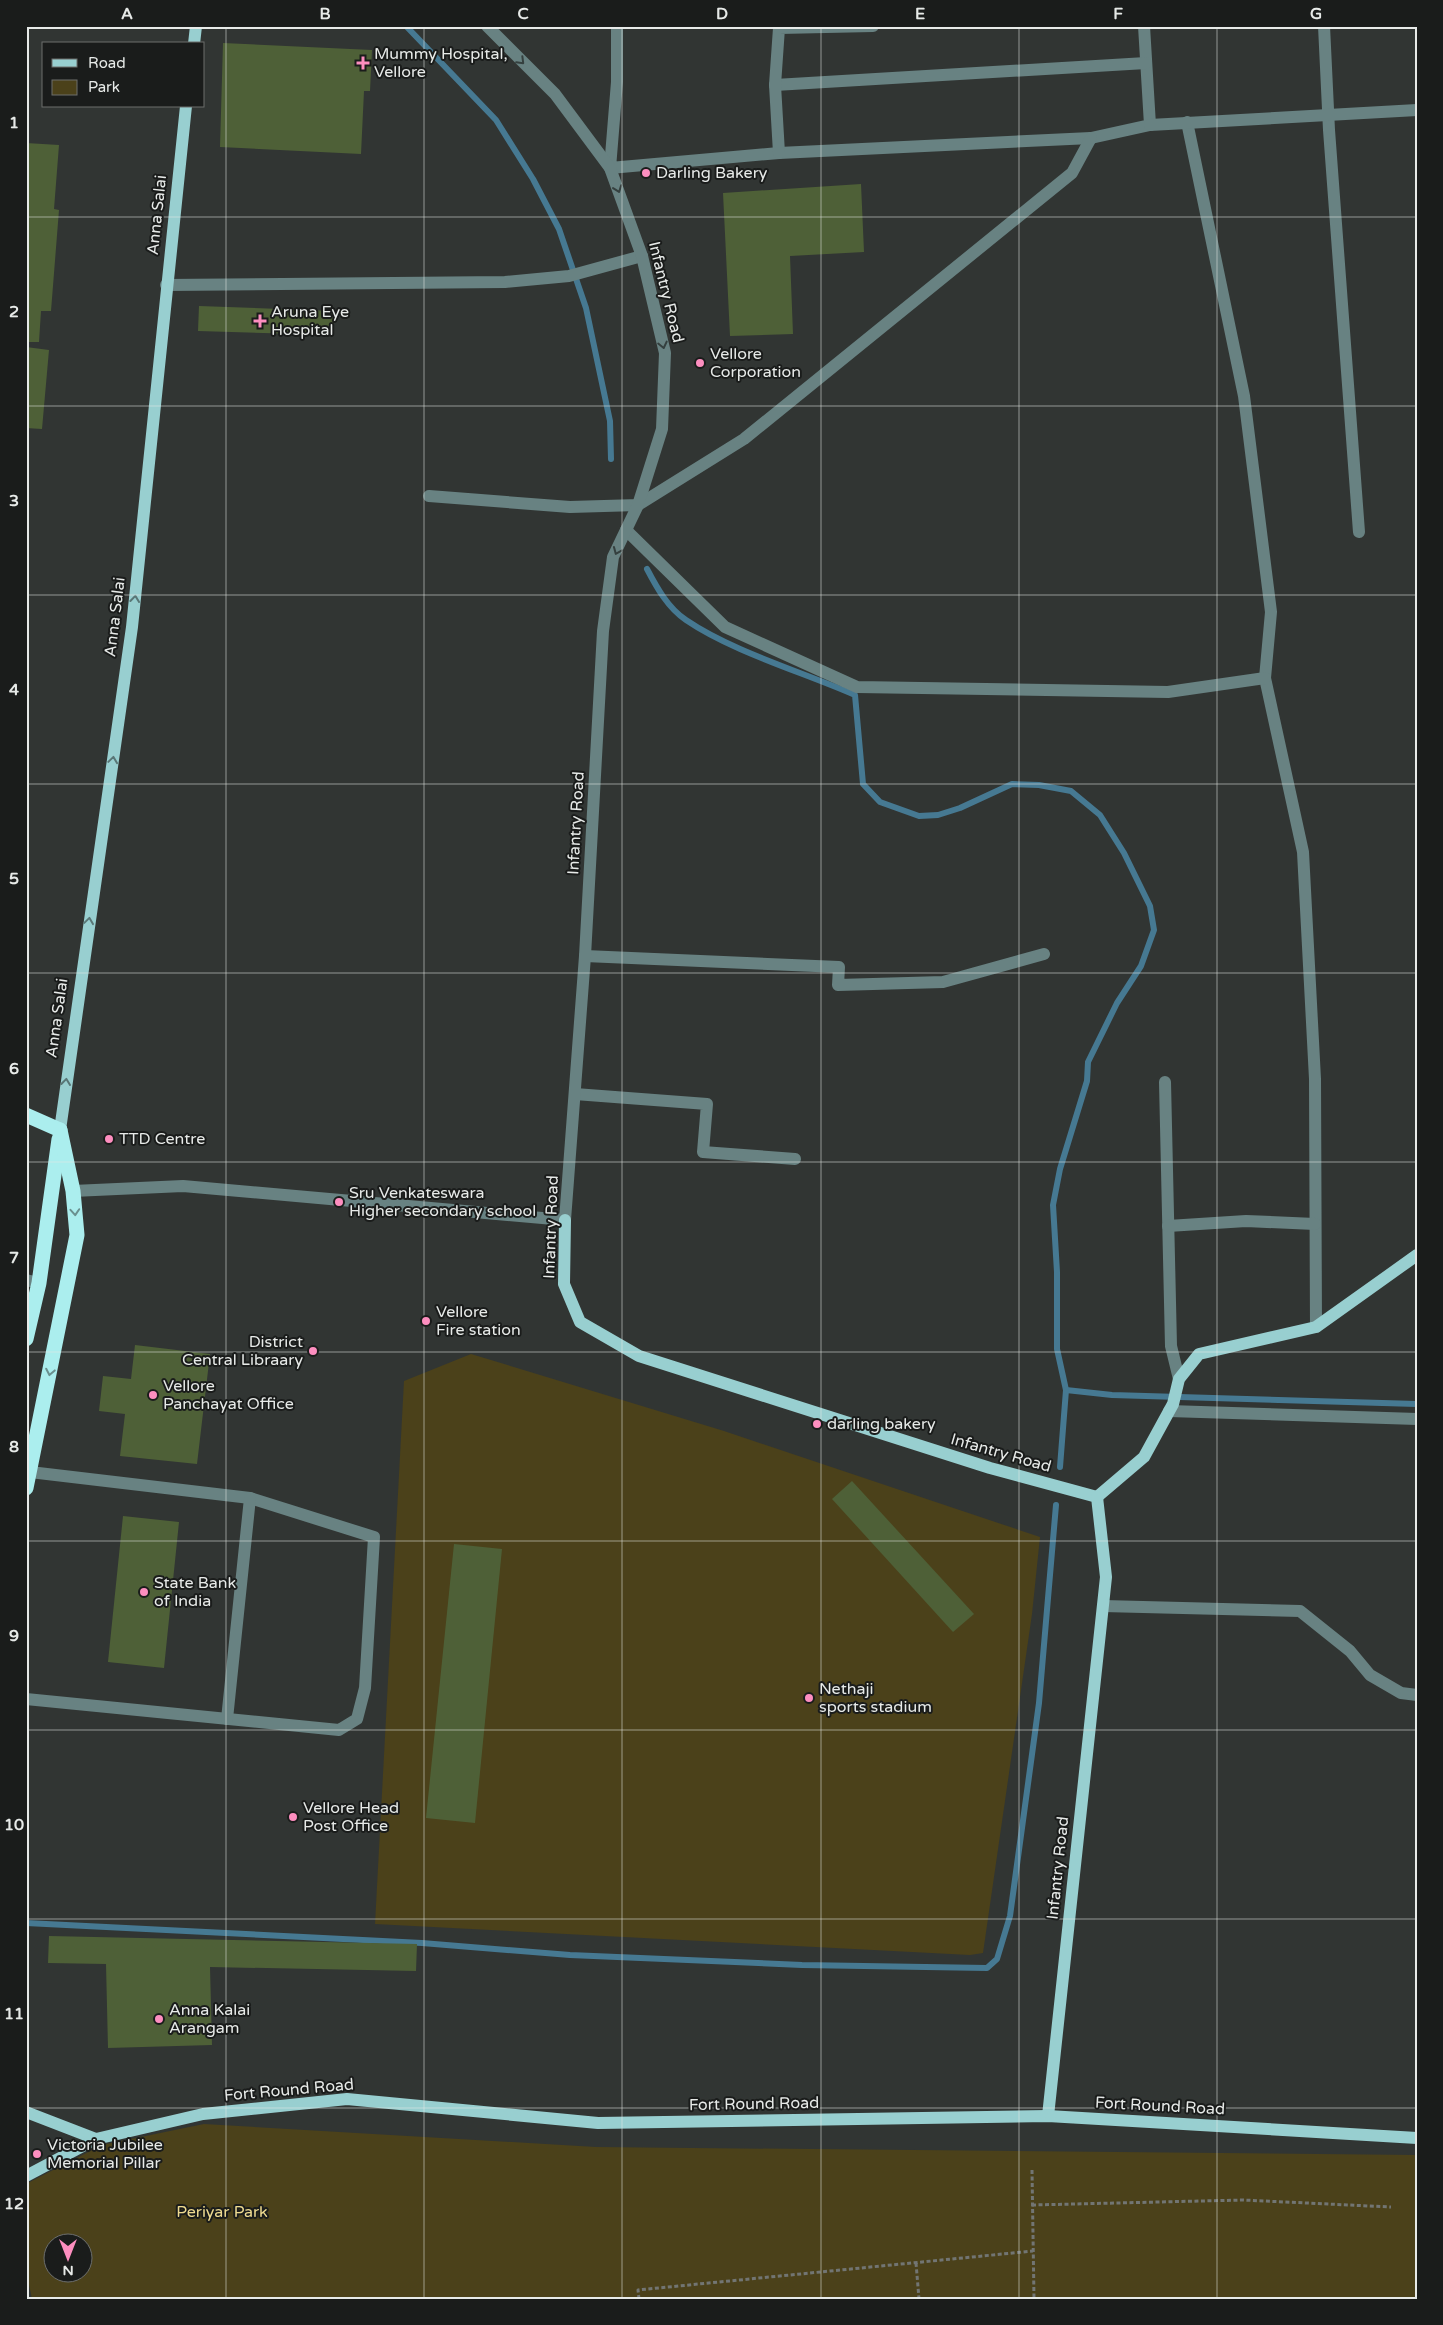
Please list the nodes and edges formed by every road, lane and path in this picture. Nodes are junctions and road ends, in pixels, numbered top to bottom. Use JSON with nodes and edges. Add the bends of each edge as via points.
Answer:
{"nodes":[{"id":1,"x":196,"y":26,"type":"edge"},
{"id":2,"x":487,"y":26,"type":"edge"},
{"id":3,"x":617,"y":26,"type":"edge"},
{"id":4,"x":874,"y":26,"type":"edge"},
{"id":5,"x":1144,"y":26,"type":"edge"},
{"id":6,"x":1324,"y":26,"type":"edge"},
{"id":7,"x":194,"y":42,"type":"edge"},
{"id":8,"x":1146,"y":63,"type":"junction"},
{"id":9,"x":775,"y":85,"type":"junction"},
{"id":10,"x":186,"y":108,"type":"edge"},
{"id":11,"x":1417,"y":110,"type":"edge"},
{"id":12,"x":1329,"y":115,"type":"junction"},
{"id":13,"x":1187,"y":122,"type":"junction"},
{"id":14,"x":1150,"y":125,"type":"junction"},
{"id":15,"x":1091,"y":138,"type":"junction"},
{"id":16,"x":779,"y":153,"type":"junction"},
{"id":17,"x":610,"y":168,"type":"junction"},
{"id":18,"x":642,"y":256,"type":"junction"},
{"id":19,"x":166,"y":285,"type":"junction"},
{"id":20,"x":429,"y":496,"type":"dead end"},
{"id":21,"x":638,"y":505,"type":"junction"},
{"id":22,"x":626,"y":530,"type":"junction"},
{"id":23,"x":1359,"y":532,"type":"dead end"},
{"id":24,"x":1265,"y":678,"type":"junction"},
{"id":25,"x":1044,"y":954,"type":"dead end"},
{"id":26,"x":586,"y":956,"type":"junction"},
{"id":27,"x":1165,"y":1082,"type":"dead end"},
{"id":28,"x":574,"y":1094,"type":"junction"},
{"id":29,"x":26,"y":1115,"type":"edge"},
{"id":30,"x":60,"y":1130,"type":"junction"},
{"id":31,"x":795,"y":1159,"type":"dead end"},
{"id":32,"x":73,"y":1191,"type":"junction"},
{"id":33,"x":565,"y":1220,"type":"junction"},
{"id":34,"x":1315,"y":1224,"type":"junction"},
{"id":35,"x":1168,"y":1226,"type":"junction"},
{"id":36,"x":1417,"y":1255,"type":"edge"},
{"id":37,"x":33,"y":1282,"type":"edge"},
{"id":38,"x":1316,"y":1327,"type":"junction"},
{"id":39,"x":26,"y":1339,"type":"edge"},
{"id":40,"x":1179,"y":1379,"type":"junction"},
{"id":41,"x":1169,"y":1411,"type":"junction"},
{"id":42,"x":1417,"y":1419,"type":"edge"},
{"id":43,"x":30,"y":1472,"type":"junction"},
{"id":44,"x":26,"y":1488,"type":"edge"},
{"id":45,"x":1098,"y":1497,"type":"junction"},
{"id":46,"x":250,"y":1498,"type":"junction"},
{"id":47,"x":1103,"y":1606,"type":"junction"},
{"id":48,"x":1417,"y":1695,"type":"edge"},
{"id":49,"x":26,"y":1699,"type":"edge"},
{"id":50,"x":227,"y":1719,"type":"junction"},
{"id":51,"x":26,"y":2112,"type":"edge"},
{"id":52,"x":1048,"y":2116,"type":"junction"},
{"id":53,"x":1417,"y":2138,"type":"edge"},
{"id":54,"x":96,"y":2139,"type":"junction"},
{"id":55,"x":1032,"y":2170,"type":"dead end"},
{"id":56,"x":26,"y":2176,"type":"edge"},
{"id":57,"x":1032,"y":2206,"type":"junction"},
{"id":58,"x":1391,"y":2207,"type":"dead end"},
{"id":59,"x":1033,"y":2251,"type":"junction"},
{"id":60,"x":916,"y":2262,"type":"junction"},
{"id":61,"x":639,"y":2299,"type":"edge"},
{"id":62,"x":919,"y":2299,"type":"edge"},
{"id":63,"x":1034,"y":2299,"type":"edge"}],
"edges":[{"from":1,"to":7,"type":"main road"},
{"from":2,"to":17,"type":"street","name":"Infantry Road","one_way":true,"via":[[555,94]]},
{"from":3,"to":17,"type":"street","via":[[617,82]]},
{"from":4,"to":9,"type":"street","via":[[779,28]]},
{"from":5,"to":8,"type":"street"},
{"from":6,"to":12,"type":"street"},
{"from":8,"to":9,"type":"street"},
{"from":8,"to":14,"type":"street"},
{"from":9,"to":16,"type":"street"},
{"from":10,"to":19,"type":"main road","name":"Anna Salai"},
{"from":11,"to":12,"type":"street"},
{"from":12,"to":13,"type":"street"},
{"from":12,"to":23,"type":"street"},
{"from":13,"to":14,"type":"street"},
{"from":13,"to":24,"type":"street","via":[[1244,396],[1271,612]]},
{"from":14,"to":15,"type":"street"},
{"from":15,"to":16,"type":"street"},
{"from":15,"to":21,"type":"street","via":[[1072,173],[752,433]]},
{"from":16,"to":17,"type":"street"},
{"from":17,"to":18,"type":"street","name":"Infantry Road","one_way":true},
{"from":18,"to":19,"type":"street","via":[[569,276],[504,282]]},
{"from":18,"to":21,"type":"street","name":"Infantry Road","one_way":true,"via":[[665,353],[662,429]]},
{"from":30,"to":19,"type":"main road","name":"Anna Salai","one_way":true,"via":[[132,627]]},
{"from":20,"to":21,"type":"street","via":[[570,507]]},
{"from":21,"to":22,"type":"street","name":"Infantry Road"},
{"from":22,"to":24,"type":"street","via":[[725,627],[857,687],[1168,692]]},
{"from":22,"to":26,"type":"street","name":"Infantry Road","one_way":true,"via":[[614,558],[603,630]]},
{"from":24,"to":34,"type":"street","via":[[1303,852],[1315,1079]]},
{"from":25,"to":26,"type":"street","via":[[943,982],[838,986],[839,967]]},
{"from":26,"to":28,"type":"street","name":"Infantry Road"},
{"from":27,"to":35,"type":"street"},
{"from":28,"to":31,"type":"street","via":[[707,1104],[703,1152]]},
{"from":28,"to":33,"type":"street","name":"Infantry Road"},
{"from":29,"to":30,"type":"highway"},
{"from":30,"to":32,"type":"highway","name":"Anna Salai"},
{"from":30,"to":37,"type":"highway","name":"Anna Salai"},
{"from":32,"to":33,"type":"street","via":[[183,1186]]},
{"from":32,"to":43,"type":"highway","name":"Anna Salai","one_way":true,"via":[[76,1235]]},
{"from":33,"to":45,"type":"main road","name":"Infantry Road","via":[[564,1284],[580,1322],[639,1356],[990,1468]]},
{"from":34,"to":35,"type":"street","via":[[1246,1221]]},
{"from":34,"to":38,"type":"street"},
{"from":35,"to":40,"type":"street","via":[[1171,1346]]},
{"from":36,"to":38,"type":"main road"},
{"from":37,"to":39,"type":"highway","name":"Anna Salai"},
{"from":38,"to":40,"type":"main road","via":[[1199,1354]]},
{"from":40,"to":41,"type":"main road"},
{"from":41,"to":42,"type":"street"},
{"from":41,"to":45,"type":"main road","via":[[1144,1457]]},
{"from":43,"to":44,"type":"highway","name":"Anna Salai"},
{"from":43,"to":46,"type":"street"},
{"from":45,"to":47,"type":"main road","name":"Infantry Road","via":[[1106,1577]]},
{"from":46,"to":50,"type":"street"},
{"from":46,"to":50,"type":"street","via":[[374,1537],[365,1688],[357,1719],[339,1730]]},
{"from":47,"to":48,"type":"street","via":[[1300,1611],[1350,1651],[1370,1675],[1401,1693]]},
{"from":47,"to":52,"type":"main road","name":"Infantry Road"},
{"from":49,"to":50,"type":"street"},
{"from":51,"to":54,"type":"main road"},
{"from":52,"to":53,"type":"main road","name":"Fort Round Road"},
{"from":52,"to":54,"type":"main road","name":"Fort Round Road","via":[[598,2123],[347,2099],[203,2114]]},
{"from":54,"to":56,"type":"main road"},
{"from":55,"to":57,"type":"path"},
{"from":57,"to":58,"type":"path","via":[[1243,2200]]},
{"from":57,"to":59,"type":"path"},
{"from":59,"to":60,"type":"path"},
{"from":59,"to":63,"type":"path"},
{"from":60,"to":61,"type":"path","via":[[638,2290]]},
{"from":60,"to":62,"type":"path"}]}
